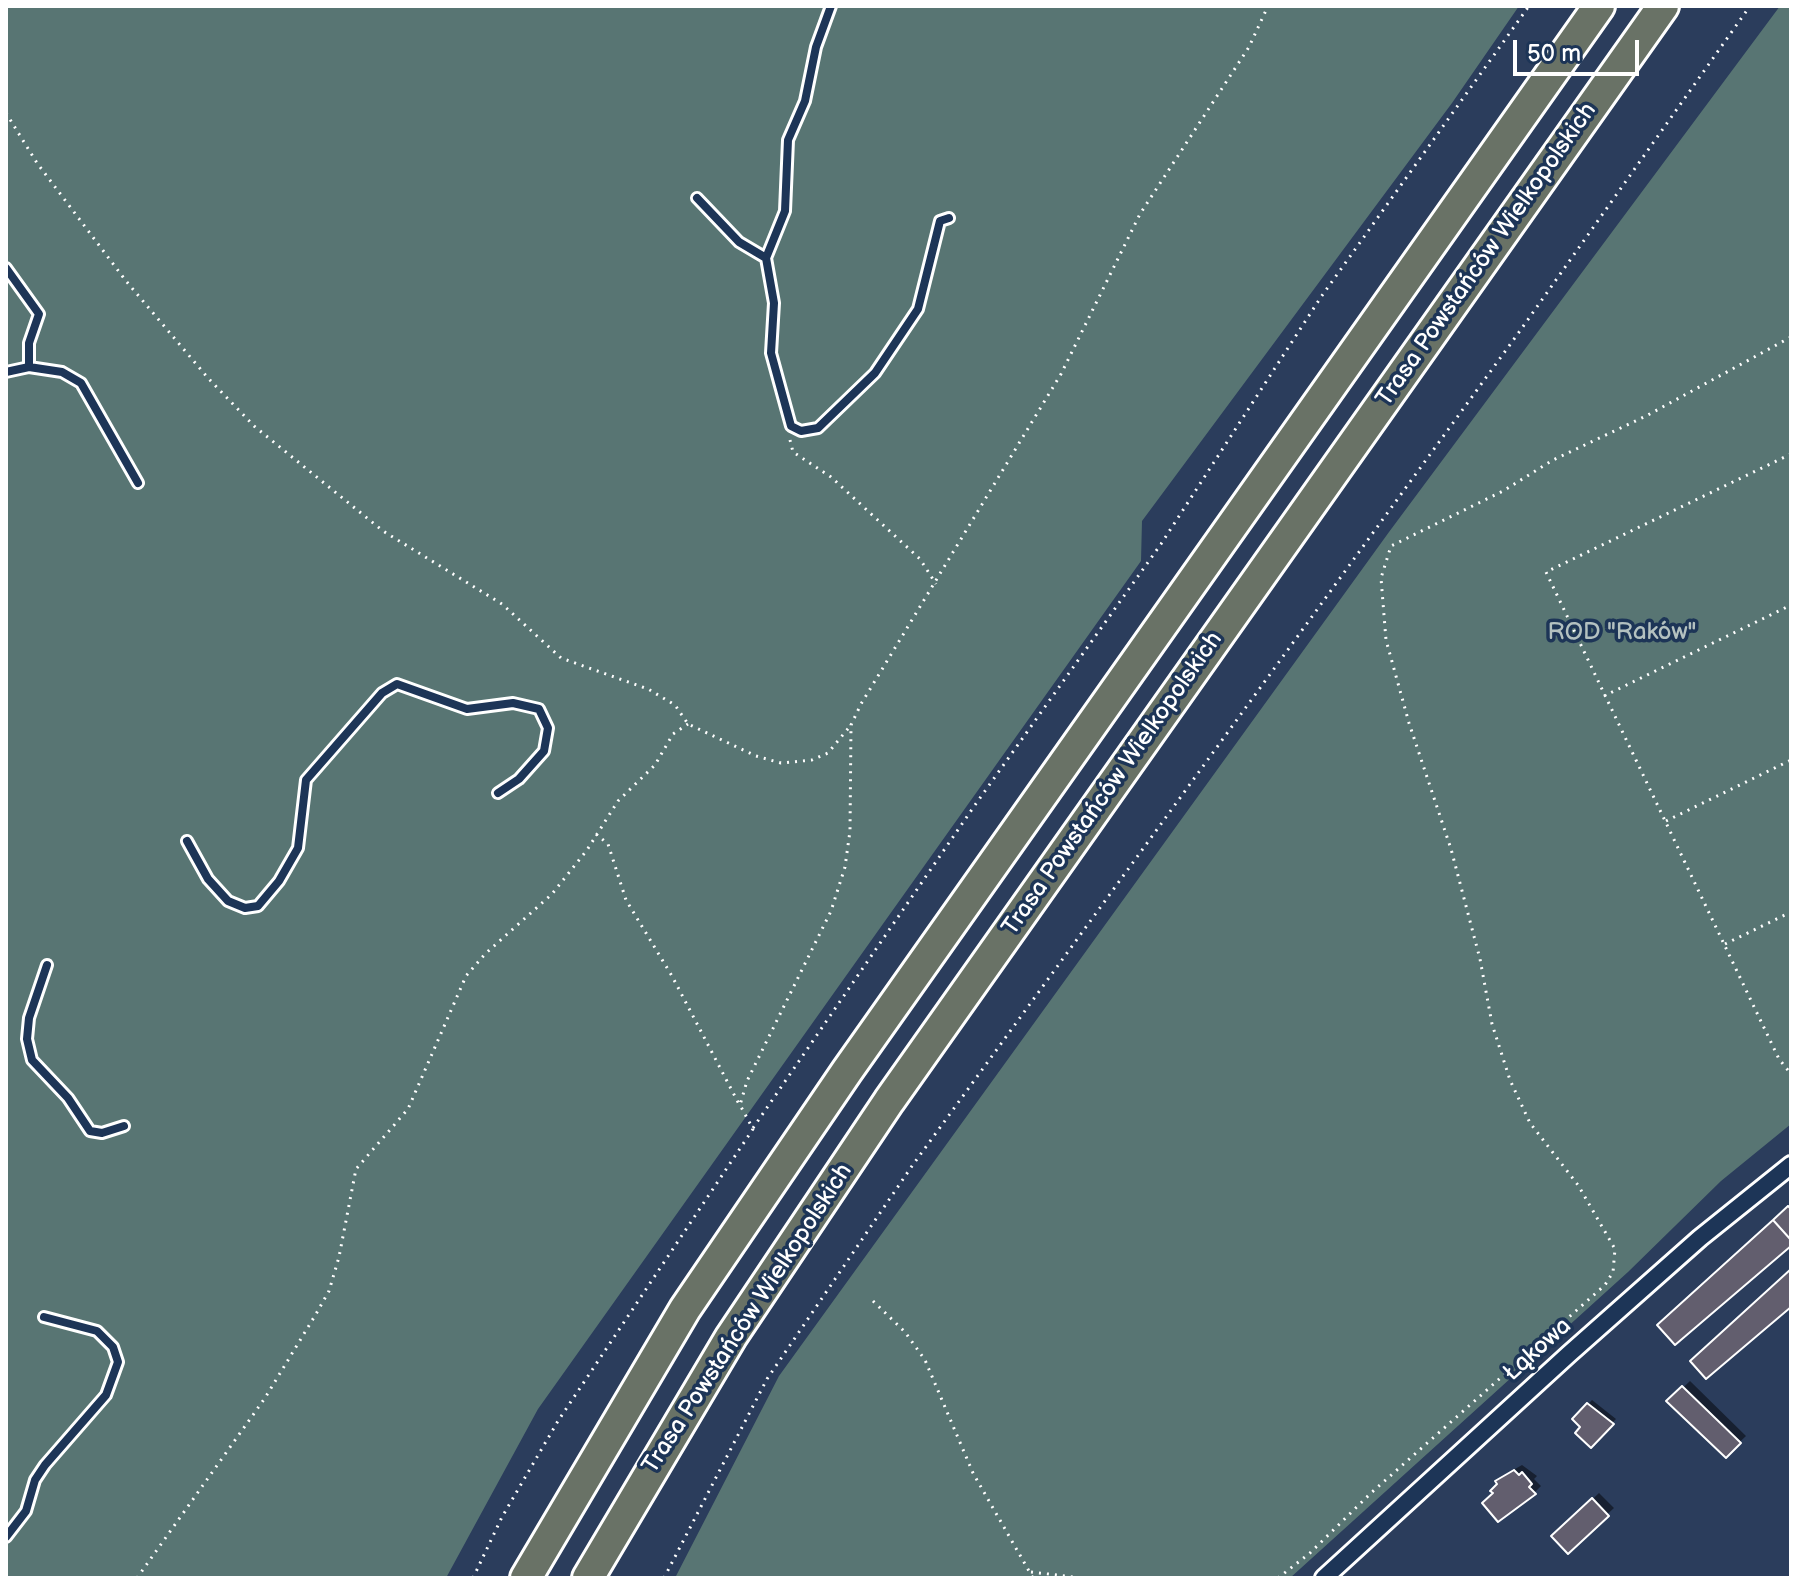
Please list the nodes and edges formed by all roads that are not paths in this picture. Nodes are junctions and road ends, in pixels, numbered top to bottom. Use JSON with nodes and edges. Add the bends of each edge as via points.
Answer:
{"nodes":[{"id":1,"x":831,"y":6,"type":"edge"},
{"id":2,"x":1599,"y":6,"type":"edge"},
{"id":3,"x":1663,"y":6,"type":"edge"},
{"id":4,"x":697,"y":198,"type":"dead end"},
{"id":5,"x":949,"y":218,"type":"dead end"},
{"id":6,"x":766,"y":258,"type":"junction"},
{"id":7,"x":6,"y":268,"type":"edge"},
{"id":8,"x":29,"y":367,"type":"junction"},
{"id":9,"x":6,"y":372,"type":"edge"},
{"id":10,"x":138,"y":483,"type":"dead end"},
{"id":11,"x":498,"y":793,"type":"dead end"},
{"id":12,"x":187,"y":841,"type":"dead end"},
{"id":13,"x":47,"y":965,"type":"dead end"},
{"id":14,"x":124,"y":1126,"type":"dead end"},
{"id":15,"x":1791,"y":1165,"type":"edge"},
{"id":16,"x":44,"y":1317,"type":"dead end"},
{"id":17,"x":6,"y":1537,"type":"edge"},
{"id":18,"x":526,"y":1578,"type":"edge"},
{"id":19,"x":588,"y":1578,"type":"edge"},
{"id":20,"x":1324,"y":1578,"type":"edge"}],
"edges":[{"from":1,"to":6,"type":"lane","via":[[805,101],[788,140],[787,197]]},
{"from":2,"to":18,"type":"highway","via":[[838,1084],[685,1309]]},
{"from":3,"to":19,"type":"highway","name":"Trasa Powstańców Wielkopolskich","via":[[889,1101],[731,1337]]},
{"from":4,"to":6,"type":"lane","via":[[739,242]]},
{"from":5,"to":6,"type":"lane","via":[[940,221],[922,299],[875,373],[818,428],[796,429],[787,420],[771,353],[774,303]]},
{"from":7,"to":8,"type":"lane","via":[[39,314],[29,343]]},
{"from":8,"to":9,"type":"lane"},
{"from":8,"to":10,"type":"lane","via":[[62,372],[81,383]]},
{"from":11,"to":12,"type":"lane","via":[[544,751],[548,728],[539,709],[513,703],[467,709],[397,684],[382,693],[306,780],[298,848],[258,906],[245,908],[228,901],[208,879]]},
{"from":13,"to":14,"type":"lane","via":[[29,1018],[32,1060],[90,1131]]},
{"from":15,"to":20,"type":"street","name":"Łąkowa","via":[[1581,1343]]},
{"from":16,"to":17,"type":"lane","via":[[97,1331],[113,1347],[118,1362],[106,1395],[45,1465],[26,1511]]}]}
